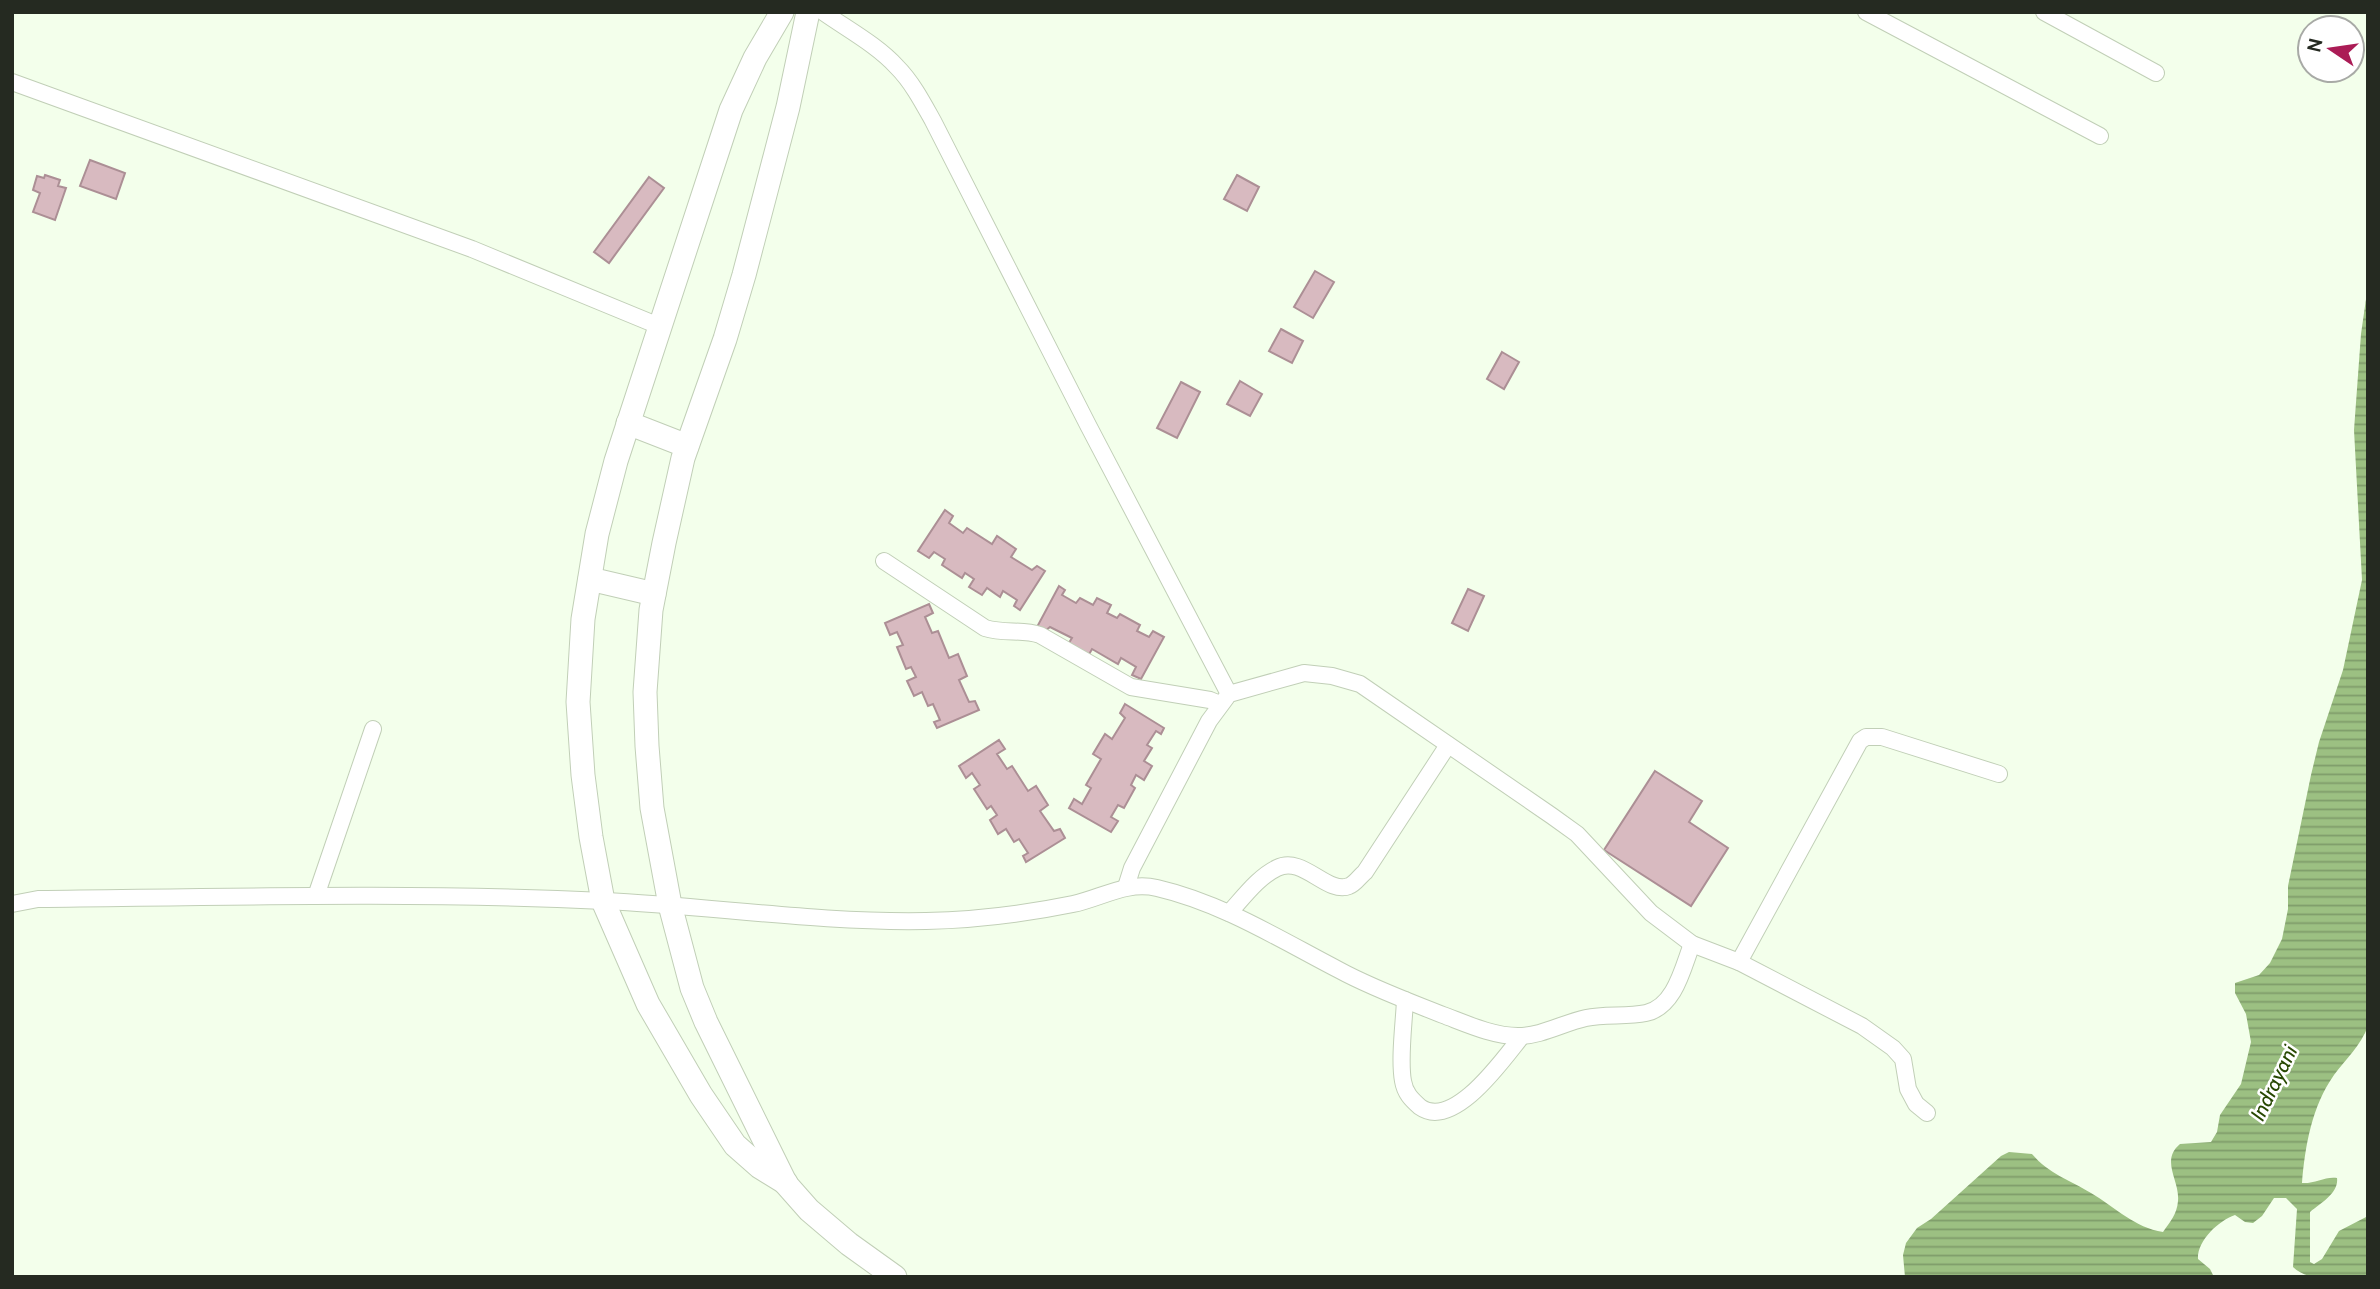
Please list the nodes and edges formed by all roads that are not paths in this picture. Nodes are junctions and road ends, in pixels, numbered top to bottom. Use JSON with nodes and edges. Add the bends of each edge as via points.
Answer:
{"nodes":[{"id":1,"x":782,"y":12,"type":"edge"},
{"id":2,"x":808,"y":12,"type":"edge"},
{"id":3,"x":822,"y":12,"type":"edge"},
{"id":4,"x":1866,"y":12,"type":"edge"},
{"id":5,"x":2044,"y":12,"type":"edge"},
{"id":6,"x":2156,"y":73,"type":"dead end"},
{"id":7,"x":12,"y":82,"type":"edge"},
{"id":8,"x":2100,"y":136,"type":"dead end"},
{"id":9,"x":659,"y":326,"type":"junction"},
{"id":10,"x":628,"y":423,"type":"junction"},
{"id":11,"x":687,"y":446,"type":"junction"},
{"id":12,"x":884,"y":562,"type":"dead end"},
{"id":13,"x":590,"y":579,"type":"junction"},
{"id":14,"x":654,"y":594,"type":"junction"},
{"id":15,"x":1225,"y":699,"type":"junction"},
{"id":16,"x":373,"y":729,"type":"dead end"},
{"id":17,"x":1448,"y":745,"type":"junction"},
{"id":18,"x":1999,"y":774,"type":"dead end"},
{"id":19,"x":1126,"y":887,"type":"junction"},
{"id":20,"x":316,"y":896,"type":"junction"},
{"id":21,"x":603,"y":901,"type":"junction"},
{"id":22,"x":12,"y":904,"type":"edge"},
{"id":23,"x":670,"y":905,"type":"junction"},
{"id":24,"x":1229,"y":913,"type":"junction"},
{"id":25,"x":1692,"y":944,"type":"junction"},
{"id":26,"x":1739,"y":962,"type":"junction"},
{"id":27,"x":1405,"y":1000,"type":"junction"},
{"id":28,"x":1522,"y":1036,"type":"junction"},
{"id":29,"x":1927,"y":1113,"type":"dead end"},
{"id":30,"x":786,"y":1184,"type":"junction"},
{"id":31,"x":895,"y":1277,"type":"edge"}],
"edges":[{"from":1,"to":9,"type":"street","via":[[731,110]]},
{"from":2,"to":11,"type":"street","via":[[789,107],[744,275]]},
{"from":3,"to":15,"type":"street","via":[[888,58],[918,95]]},
{"from":4,"to":8,"type":"street"},
{"from":5,"to":6,"type":"street"},
{"from":7,"to":9,"type":"street","via":[[471,249]]},
{"from":9,"to":10,"type":"street"},
{"from":10,"to":11,"type":"street"},
{"from":10,"to":13,"type":"street","via":[[597,534]]},
{"from":11,"to":14,"type":"street"},
{"from":12,"to":15,"type":"street","via":[[977,625],[998,632],[1040,635],[1130,687]]},
{"from":13,"to":14,"type":"street"},
{"from":13,"to":21,"type":"street","via":[[578,702],[583,775]]},
{"from":14,"to":23,"type":"street","via":[[645,692],[647,746],[652,808]]},
{"from":15,"to":17,"type":"street","via":[[1304,673],[1332,676],[1360,684]]},
{"from":15,"to":19,"type":"street","via":[[1209,721]]},
{"from":16,"to":20,"type":"street"},
{"from":17,"to":24,"type":"street","via":[[1365,872],[1351,886],[1335,886],[1285,865],[1267,874]]},
{"from":17,"to":25,"type":"street","via":[[1577,834],[1651,912]]},
{"from":18,"to":26,"type":"street","via":[[1882,737],[1860,741]]},
{"from":19,"to":23,"type":"street","via":[[1065,905],[987,918],[929,921]]},
{"from":19,"to":24,"type":"street","via":[[1154,887]]},
{"from":20,"to":21,"type":"street"},
{"from":20,"to":22,"type":"street","via":[[38,899]]},
{"from":21,"to":23,"type":"street"},
{"from":21,"to":30,"type":"street","via":[[648,1004],[701,1094],[735,1145]]},
{"from":23,"to":30,"type":"street","via":[[706,1022]]},
{"from":24,"to":27,"type":"street"},
{"from":25,"to":26,"type":"street"},
{"from":25,"to":28,"type":"street","via":[[1676,985],[1659,1008],[1586,1018]]},
{"from":26,"to":29,"type":"street","via":[[1862,1026],[1892,1048],[1903,1059],[1912,1097]]},
{"from":27,"to":28,"type":"street","via":[[1488,1030]]},
{"from":27,"to":28,"type":"street","via":[[1402,1078],[1406,1093],[1424,1110],[1437,1113],[1457,1105],[1480,1086]]},
{"from":30,"to":31,"type":"street","via":[[819,1219]]}]}
